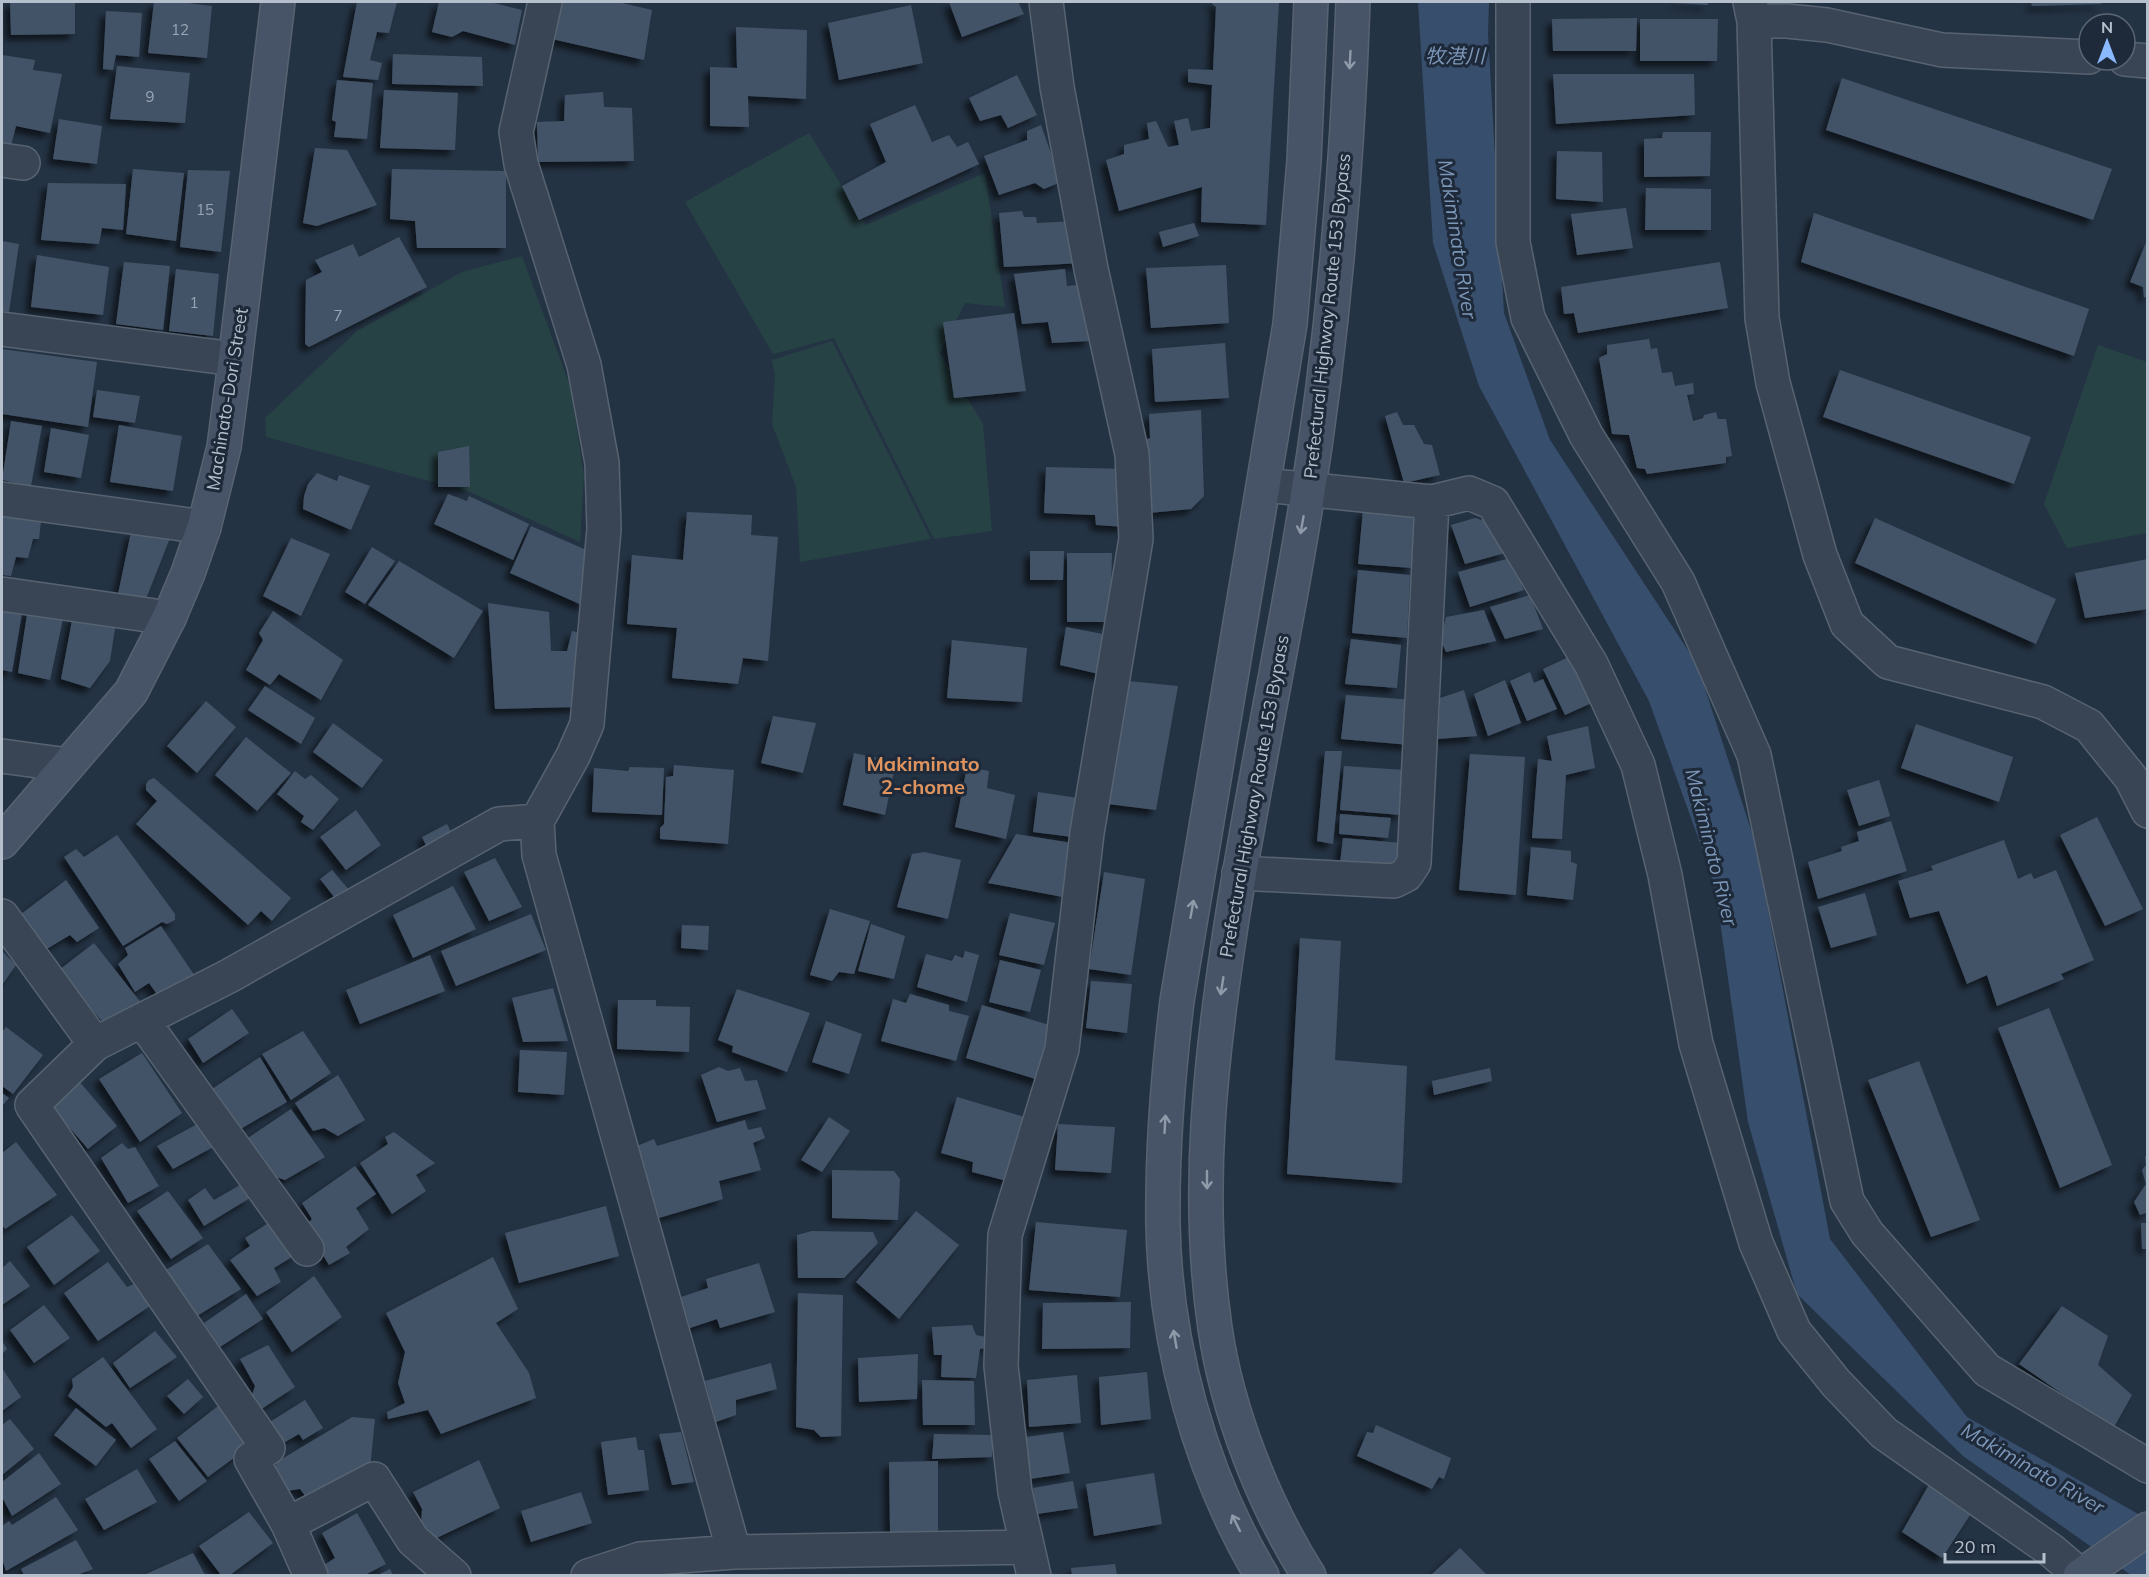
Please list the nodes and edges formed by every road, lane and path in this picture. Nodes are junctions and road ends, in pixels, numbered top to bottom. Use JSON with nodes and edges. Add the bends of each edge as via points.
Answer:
{"nodes":[{"id":1,"x":278,"y":2,"type":"edge"},
{"id":2,"x":545,"y":2,"type":"edge"},
{"id":3,"x":1046,"y":2,"type":"edge"},
{"id":4,"x":1311,"y":2,"type":"edge"},
{"id":5,"x":1353,"y":2,"type":"edge"},
{"id":6,"x":1513,"y":2,"type":"edge"},
{"id":7,"x":1752,"y":11,"type":"edge"},
{"id":8,"x":2077,"y":56,"type":"edge"},
{"id":9,"x":2,"y":329,"type":"edge"},
{"id":10,"x":236,"y":359,"type":"junction"},
{"id":11,"x":1264,"y":485,"type":"junction"},
{"id":12,"x":1308,"y":491,"type":"junction"},
{"id":13,"x":2,"y":499,"type":"edge"},
{"id":14,"x":1432,"y":502,"type":"junction"},
{"id":15,"x":204,"y":527,"type":"junction"},
{"id":16,"x":2,"y":594,"type":"edge"},
{"id":17,"x":169,"y":618,"type":"junction"},
{"id":18,"x":2,"y":756,"type":"edge"},
{"id":19,"x":68,"y":765,"type":"junction"},
{"id":20,"x":2148,"y":811,"type":"edge"},
{"id":21,"x":537,"y":821,"type":"junction"},
{"id":22,"x":2,"y":842,"type":"edge"},
{"id":23,"x":1239,"y":873,"type":"junction"},
{"id":24,"x":2,"y":916,"type":"edge"},
{"id":25,"x":142,"y":1020,"type":"junction"},
{"id":26,"x":95,"y":1044,"type":"junction"},
{"id":27,"x":307,"y":1249,"type":"dead end"},
{"id":28,"x":2148,"y":1466,"type":"edge"},
{"id":29,"x":288,"y":1524,"type":"junction"},
{"id":30,"x":2148,"y":1529,"type":"edge"},
{"id":31,"x":734,"y":1552,"type":"junction"},
{"id":32,"x":1030,"y":1561,"type":"edge"},
{"id":33,"x":2087,"y":1571,"type":"edge"},
{"id":34,"x":311,"y":1575,"type":"edge"},
{"id":35,"x":454,"y":1575,"type":"edge"},
{"id":36,"x":588,"y":1575,"type":"edge"},
{"id":37,"x":1262,"y":1575,"type":"edge"},
{"id":38,"x":1309,"y":1575,"type":"edge"}],
"edges":[{"from":1,"to":10,"type":"main road","name":"Machinato-Dori Street"},
{"from":2,"to":21,"type":"street","via":[[516,132],[521,164],[584,365],[602,463],[604,529],[587,724]]},
{"from":3,"to":32,"type":"street","via":[[1057,87],[1091,269],[1132,454],[1136,539],[1087,833],[1062,1049],[1005,1236],[1001,1366],[1015,1492]]},
{"from":4,"to":11,"type":"main road","name":"Prefectural Highway Route 153 Bypass","via":[[1298,242],[1290,324]]},
{"from":5,"to":12,"type":"main road","name":"Prefectural Highway Route 153 Bypass","one_way":true,"via":[[1336,263]]},
{"from":6,"to":28,"type":"street","via":[[1513,242],[1528,318],[1586,435],[1678,582],[1754,755],[1847,1202],[1866,1233],[1987,1370]]},
{"from":7,"to":8,"type":"street","via":[[1942,50]]},
{"from":7,"to":20,"type":"street","via":[[1762,318],[1773,383],[1820,555],[1847,624],[1888,662],[2043,702],[2089,726],[2131,778]]},
{"from":9,"to":10,"type":"street"},
{"from":10,"to":15,"type":"main road","name":"Machinato-Dori Street","via":[[224,447]]},
{"from":11,"to":12,"type":"street"},
{"from":37,"to":11,"type":"main road","name":"Prefectural Highway Route 153 Bypass","one_way":true,"via":[[1220,1492],[1182,1378],[1167,1280],[1163,1214],[1166,1115],[1177,1001]]},
{"from":12,"to":14,"type":"street"},
{"from":12,"to":23,"type":"main road","name":"Prefectural Highway Route 153 Bypass","one_way":true},
{"from":13,"to":15,"type":"street"},
{"from":14,"to":23,"type":"street","via":[[1414,863],[1406,875],[1394,881]]},
{"from":14,"to":33,"type":"street","via":[[1469,494],[1493,503],[1591,664],[1638,765],[1665,875],[1696,1044],[1756,1243],[1794,1331],[1884,1433],[2052,1551]]},
{"from":15,"to":17,"type":"main road","name":"Machinato-Dori Street"},
{"from":16,"to":17,"type":"street"},
{"from":17,"to":19,"type":"main road","name":"Machinato-Dori Street","via":[[131,692]]},
{"from":18,"to":19,"type":"street"},
{"from":19,"to":22,"type":"main road","name":"Machinato-Dori Street"},
{"from":21,"to":25,"type":"street","via":[[499,824],[229,976]]},
{"from":21,"to":31,"type":"street","via":[[539,855]]},
{"from":23,"to":38,"type":"main road","name":"Prefectural Highway Route 153 Bypass","one_way":true,"via":[[1211,1073],[1207,1232],[1215,1330],[1247,1449],[1276,1515]]},
{"from":24,"to":26,"type":"street"},
{"from":25,"to":26,"type":"street"},
{"from":25,"to":27,"type":"street"},
{"from":26,"to":29,"type":"street","via":[[32,1105],[268,1448],[251,1458]]},
{"from":29,"to":34,"type":"street"},
{"from":29,"to":35,"type":"street","via":[[374,1479],[413,1540]]},
{"from":30,"to":33,"type":"main road"},
{"from":31,"to":32,"type":"street"},
{"from":31,"to":36,"type":"street","via":[[640,1559]]}]}
